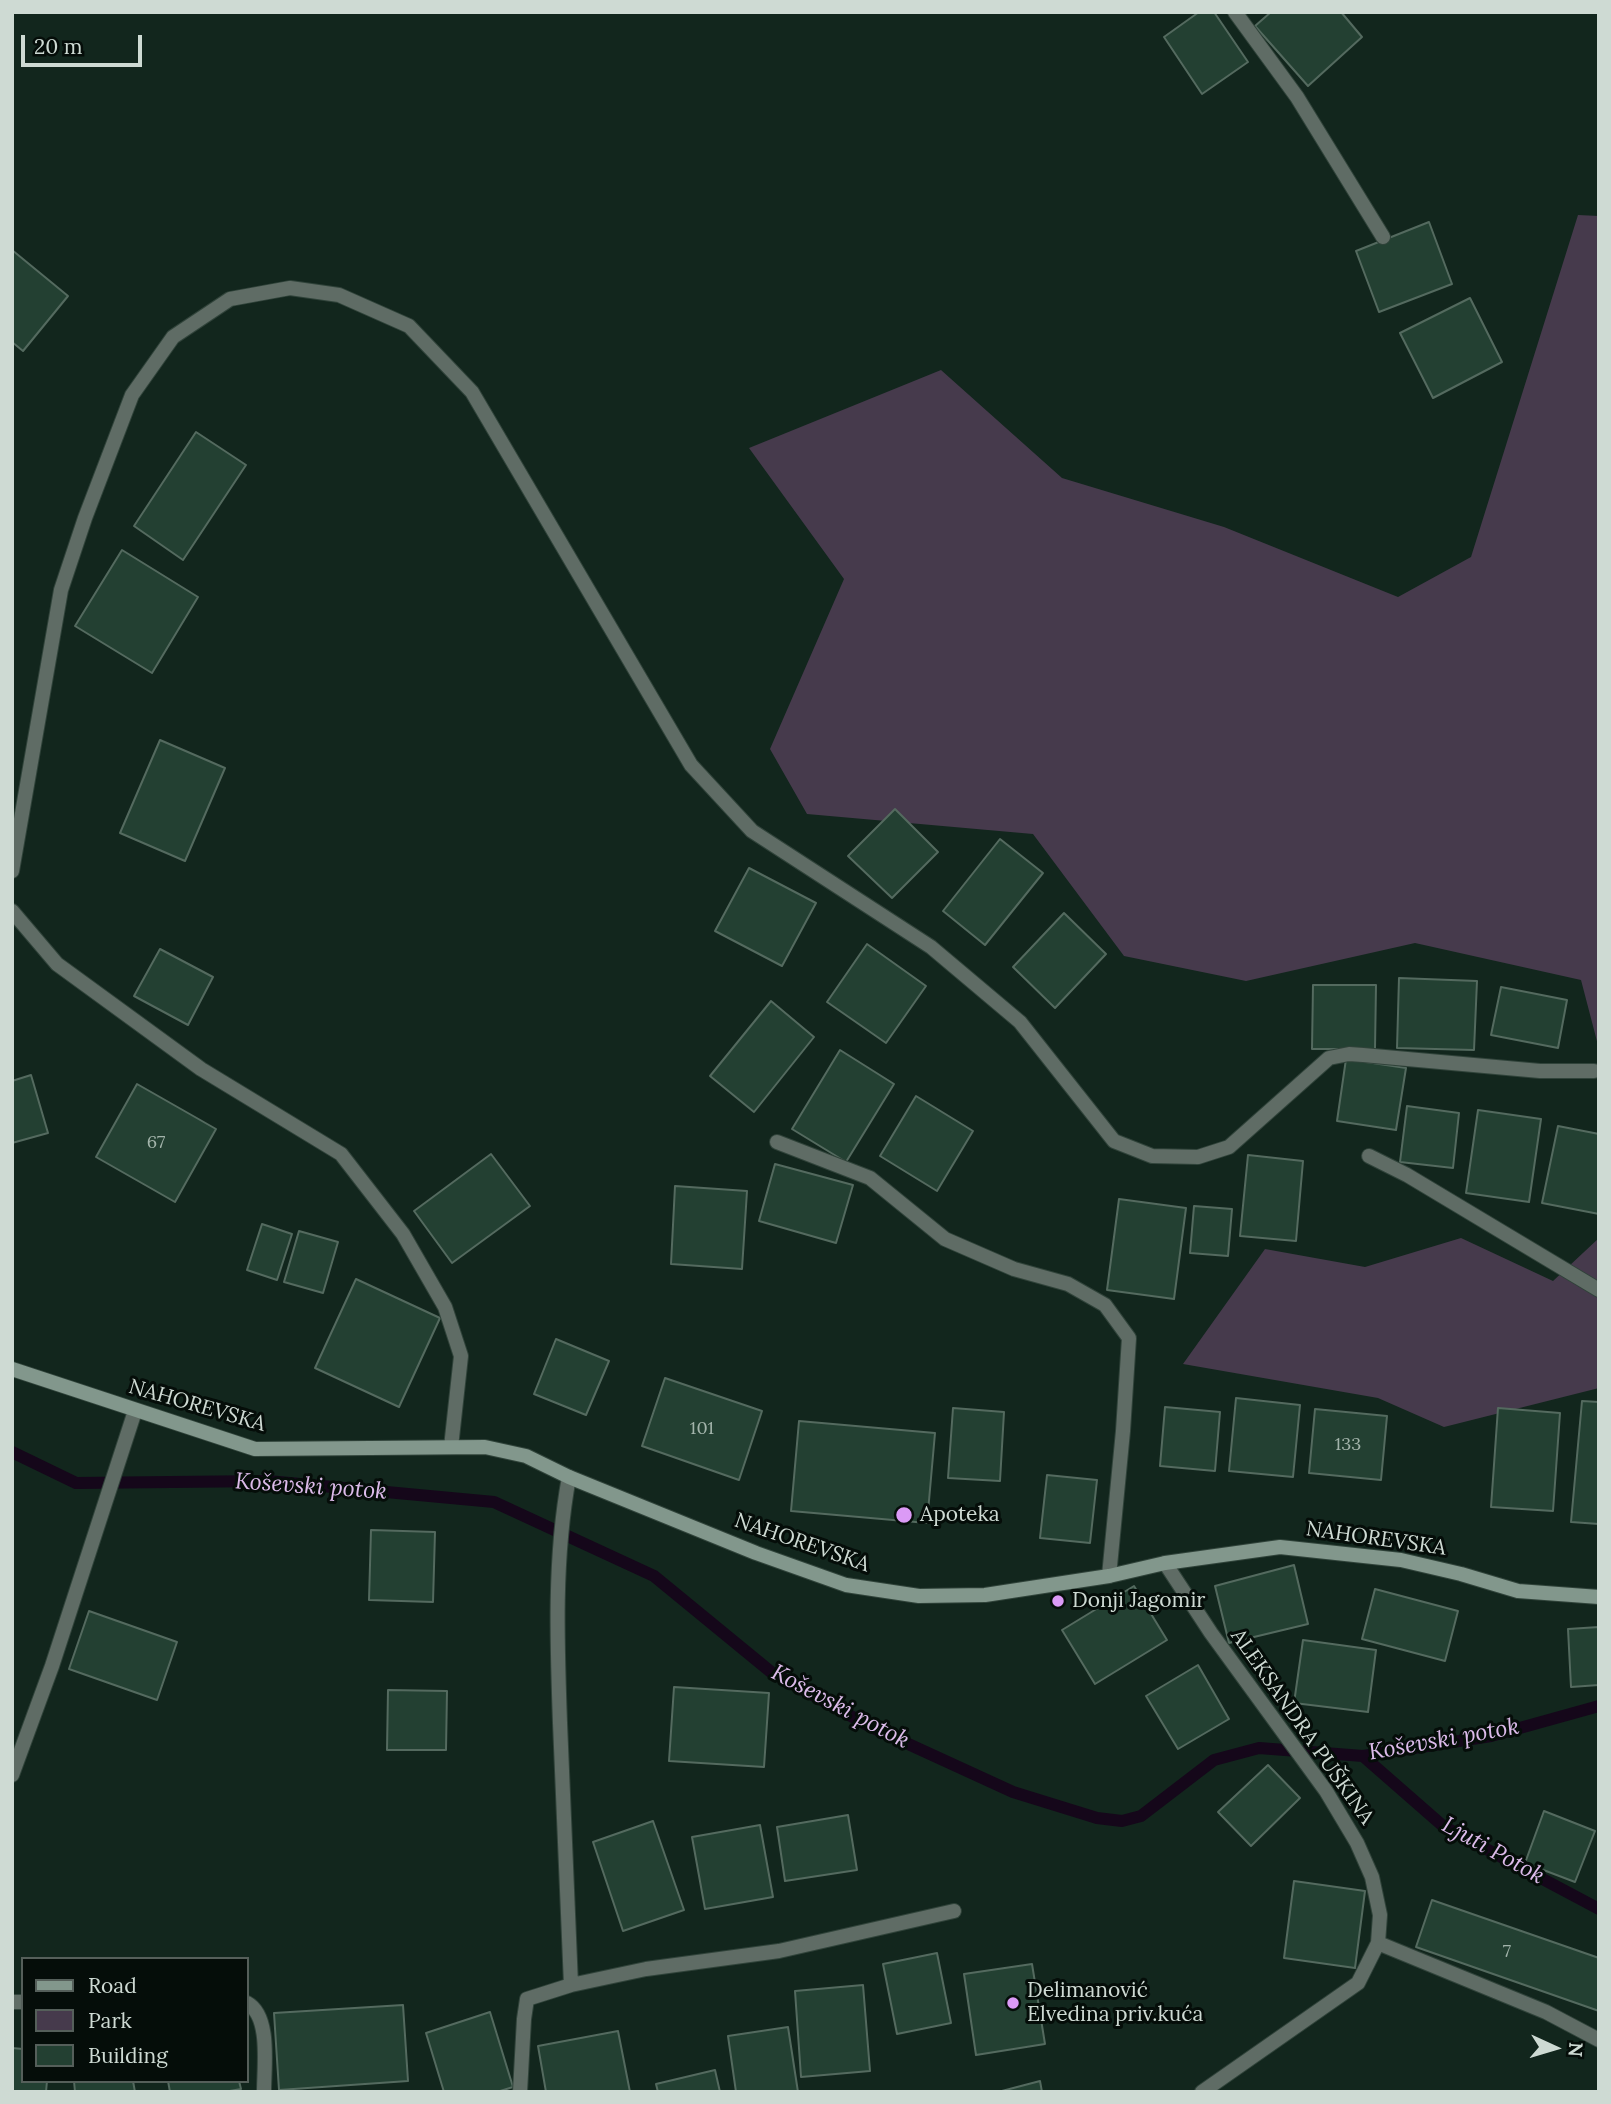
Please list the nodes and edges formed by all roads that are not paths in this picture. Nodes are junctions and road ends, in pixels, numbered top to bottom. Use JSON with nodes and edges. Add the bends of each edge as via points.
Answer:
{"nodes":[{"id":1,"x":1235,"y":12,"type":"edge"},
{"id":2,"x":1383,"y":237,"type":"dead end"},
{"id":3,"x":12,"y":870,"type":"edge"},
{"id":4,"x":12,"y":911,"type":"edge"},
{"id":5,"x":1594,"y":1071,"type":"dead end"},
{"id":6,"x":777,"y":1142,"type":"dead end"},
{"id":7,"x":1369,"y":1156,"type":"dead end"},
{"id":8,"x":1599,"y":1290,"type":"edge"},
{"id":9,"x":12,"y":1369,"type":"edge"},
{"id":10,"x":135,"y":1411,"type":"junction"},
{"id":11,"x":451,"y":1447,"type":"junction"},
{"id":12,"x":569,"y":1477,"type":"junction"},
{"id":13,"x":1165,"y":1563,"type":"junction"},
{"id":14,"x":1109,"y":1576,"type":"junction"},
{"id":15,"x":1599,"y":1597,"type":"edge"},
{"id":16,"x":12,"y":1775,"type":"edge"},
{"id":17,"x":954,"y":1911,"type":"dead end"},
{"id":18,"x":1378,"y":1943,"type":"junction"},
{"id":19,"x":571,"y":1985,"type":"junction"},
{"id":20,"x":248,"y":2004,"type":"edge"},
{"id":21,"x":1599,"y":2040,"type":"edge"},
{"id":22,"x":264,"y":2092,"type":"edge"},
{"id":23,"x":520,"y":2092,"type":"edge"},
{"id":24,"x":1202,"y":2092,"type":"edge"}],
"edges":[{"from":1,"to":2,"type":"street","via":[[1297,97]]},
{"from":3,"to":5,"type":"street","via":[[61,590],[132,396],[173,337],[230,299],[290,288],[339,295],[409,326],[472,392],[691,765],[752,831],[930,947],[1020,1022],[1114,1141],[1152,1156],[1198,1157],[1228,1147],[1329,1058],[1337,1056]]},
{"from":4,"to":11,"type":"street","via":[[57,964],[201,1069],[341,1154],[403,1234],[445,1307],[461,1356]]},
{"from":6,"to":14,"type":"street","via":[[870,1178],[945,1239],[1014,1269],[1068,1284],[1105,1305],[1129,1338]]},
{"from":7,"to":8,"type":"street"},
{"from":9,"to":10,"type":"street","name":"NAHOREVSKA"},
{"from":10,"to":11,"type":"street","name":"NAHOREVSKA","via":[[255,1449]]},
{"from":10,"to":16,"type":"street"},
{"from":11,"to":12,"type":"street","name":"NAHOREVSKA","via":[[485,1447],[526,1456]]},
{"from":12,"to":14,"type":"street","name":"NAHOREVSKA","via":[[846,1585],[919,1596],[985,1595]]},
{"from":12,"to":19,"type":"street","via":[[558,1578],[558,1674]]},
{"from":13,"to":14,"type":"street","name":"NAHOREVSKA"},
{"from":13,"to":15,"type":"street","name":"NAHOREVSKA","via":[[1280,1546],[1401,1560],[1518,1591]]},
{"from":13,"to":18,"type":"street","name":"ALEKSANDRA PUŠKINA","via":[[1326,1791],[1357,1843],[1372,1877],[1380,1915]]},
{"from":17,"to":19,"type":"street","via":[[779,1951],[646,1969]]},
{"from":18,"to":21,"type":"street","via":[[1546,2012]]},
{"from":18,"to":24,"type":"street","name":"ALEKSANDRA PUŠKINA","via":[[1358,1983]]},
{"from":19,"to":23,"type":"street","via":[[527,1999]]},
{"from":20,"to":22,"type":"street","via":[[256,2008],[263,2025]]}]}
